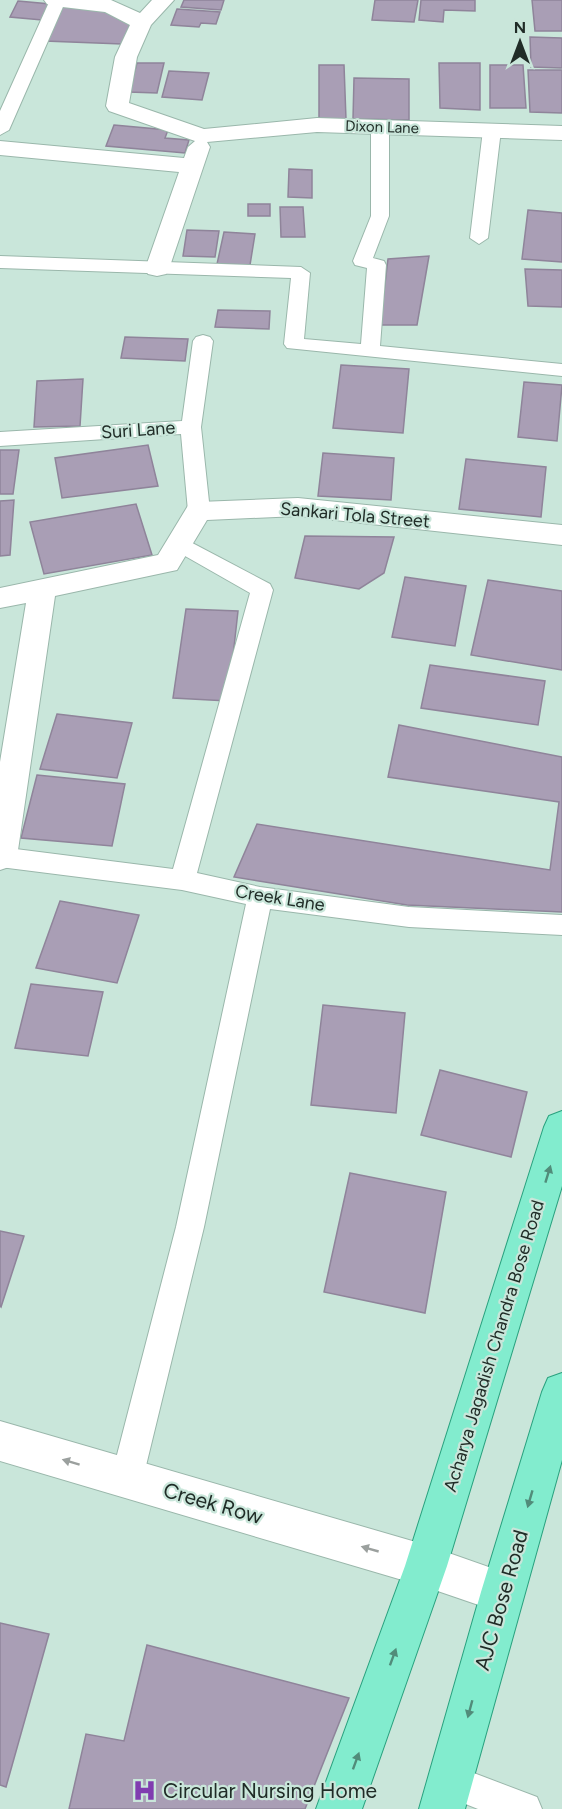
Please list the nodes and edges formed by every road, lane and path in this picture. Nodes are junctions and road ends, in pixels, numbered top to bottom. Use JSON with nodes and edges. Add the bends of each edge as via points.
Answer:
{"nodes":[{"id":1,"x":56,"y":0,"type":"edge"},
{"id":2,"x":164,"y":0,"type":"edge"},
{"id":3,"x":142,"y":23,"type":"junction"},
{"id":4,"x":380,"y":127,"type":"junction"},
{"id":5,"x":0,"y":130,"type":"edge"},
{"id":6,"x":492,"y":130,"type":"junction"},
{"id":7,"x":562,"y":133,"type":"edge"},
{"id":8,"x":202,"y":136,"type":"junction"},
{"id":9,"x":0,"y":148,"type":"edge"},
{"id":10,"x":193,"y":166,"type":"junction"},
{"id":11,"x":479,"y":238,"type":"dead end"},
{"id":12,"x":0,"y":262,"type":"edge"},
{"id":13,"x":157,"y":269,"type":"junction"},
{"id":14,"x":203,"y":341,"type":"dead end"},
{"id":15,"x":370,"y":351,"type":"junction"},
{"id":16,"x":562,"y":370,"type":"edge"},
{"id":17,"x":191,"y":427,"type":"junction"},
{"id":18,"x":0,"y":439,"type":"edge"},
{"id":19,"x":199,"y":511,"type":"junction"},
{"id":20,"x":562,"y":535,"type":"edge"},
{"id":21,"x":179,"y":543,"type":"junction"},
{"id":22,"x":42,"y":590,"type":"junction"},
{"id":23,"x":0,"y":598,"type":"edge"},
{"id":24,"x":1,"y":857,"type":"edge"},
{"id":25,"x":182,"y":880,"type":"junction"},
{"id":26,"x":260,"y":897,"type":"junction"},
{"id":27,"x":562,"y":926,"type":"edge"},
{"id":28,"x":562,"y":1127,"type":"edge"},
{"id":29,"x":562,"y":1392,"type":"edge"},
{"id":30,"x":0,"y":1441,"type":"edge"},
{"id":31,"x":127,"y":1478,"type":"junction"},
{"id":32,"x":426,"y":1566,"type":"junction"},
{"id":33,"x":502,"y":1592,"type":"junction"},
{"id":34,"x":446,"y":1795,"type":"edge"},
{"id":35,"x":339,"y":1809,"type":"edge"},
{"id":36,"x":525,"y":1809,"type":"edge"}],
"edges":[{"from":1,"to":3,"type":"street","via":[[110,6]]},
{"from":1,"to":5,"type":"lane"},
{"from":2,"to":3,"type":"street"},
{"from":3,"to":8,"type":"street","via":[[126,57],[117,106]]},
{"from":4,"to":6,"type":"street","name":"Dixon Lane"},
{"from":4,"to":8,"type":"street","name":"Dixon Lane","via":[[317,125]]},
{"from":4,"to":15,"type":"lane","via":[[380,216],[362,261],[377,265]]},
{"from":6,"to":7,"type":"street","name":"Dixon Lane"},
{"from":6,"to":11,"type":"lane"},
{"from":8,"to":10,"type":"street"},
{"from":9,"to":10,"type":"street"},
{"from":10,"to":13,"type":"street"},
{"from":12,"to":13,"type":"lane"},
{"from":13,"to":15,"type":"lane","via":[[301,273],[294,344]]},
{"from":14,"to":17,"type":"lane"},
{"from":15,"to":16,"type":"lane"},
{"from":17,"to":18,"type":"lane","name":"Suri Lane"},
{"from":17,"to":19,"type":"lane","name":"Suri Lane"},
{"from":19,"to":20,"type":"street","name":"Sankari Tola Street","via":[[298,507]]},
{"from":19,"to":21,"type":"street"},
{"from":21,"to":22,"type":"street","via":[[167,563]]},
{"from":21,"to":25,"type":"lane","via":[[262,590]]},
{"from":22,"to":23,"type":"street"},
{"from":22,"to":24,"type":"street"},
{"from":24,"to":25,"type":"lane","name":"Creek Lane"},
{"from":25,"to":26,"type":"lane","name":"Creek Lane"},
{"from":26,"to":27,"type":"lane","name":"Creek Lane","via":[[409,917]]},
{"from":26,"to":31,"type":"lane","via":[[190,1227]]},
{"from":32,"to":28,"type":"main road","name":"Acharya Jagadish Chandra Bose Road","one_way":true},
{"from":29,"to":33,"type":"main road","name":"AJC Bose Road","one_way":true},
{"from":31,"to":30,"type":"street","name":"Creek Row","one_way":true},
{"from":32,"to":31,"type":"street","name":"Creek Row","one_way":true},
{"from":32,"to":33,"type":"street"},
{"from":35,"to":32,"type":"main road","name":"Acharya Jagadish Chandra Bose Road","one_way":true},
{"from":33,"to":34,"type":"main road","name":"AJC Bose Road","one_way":true},
{"from":34,"to":36,"type":"lane"}]}
